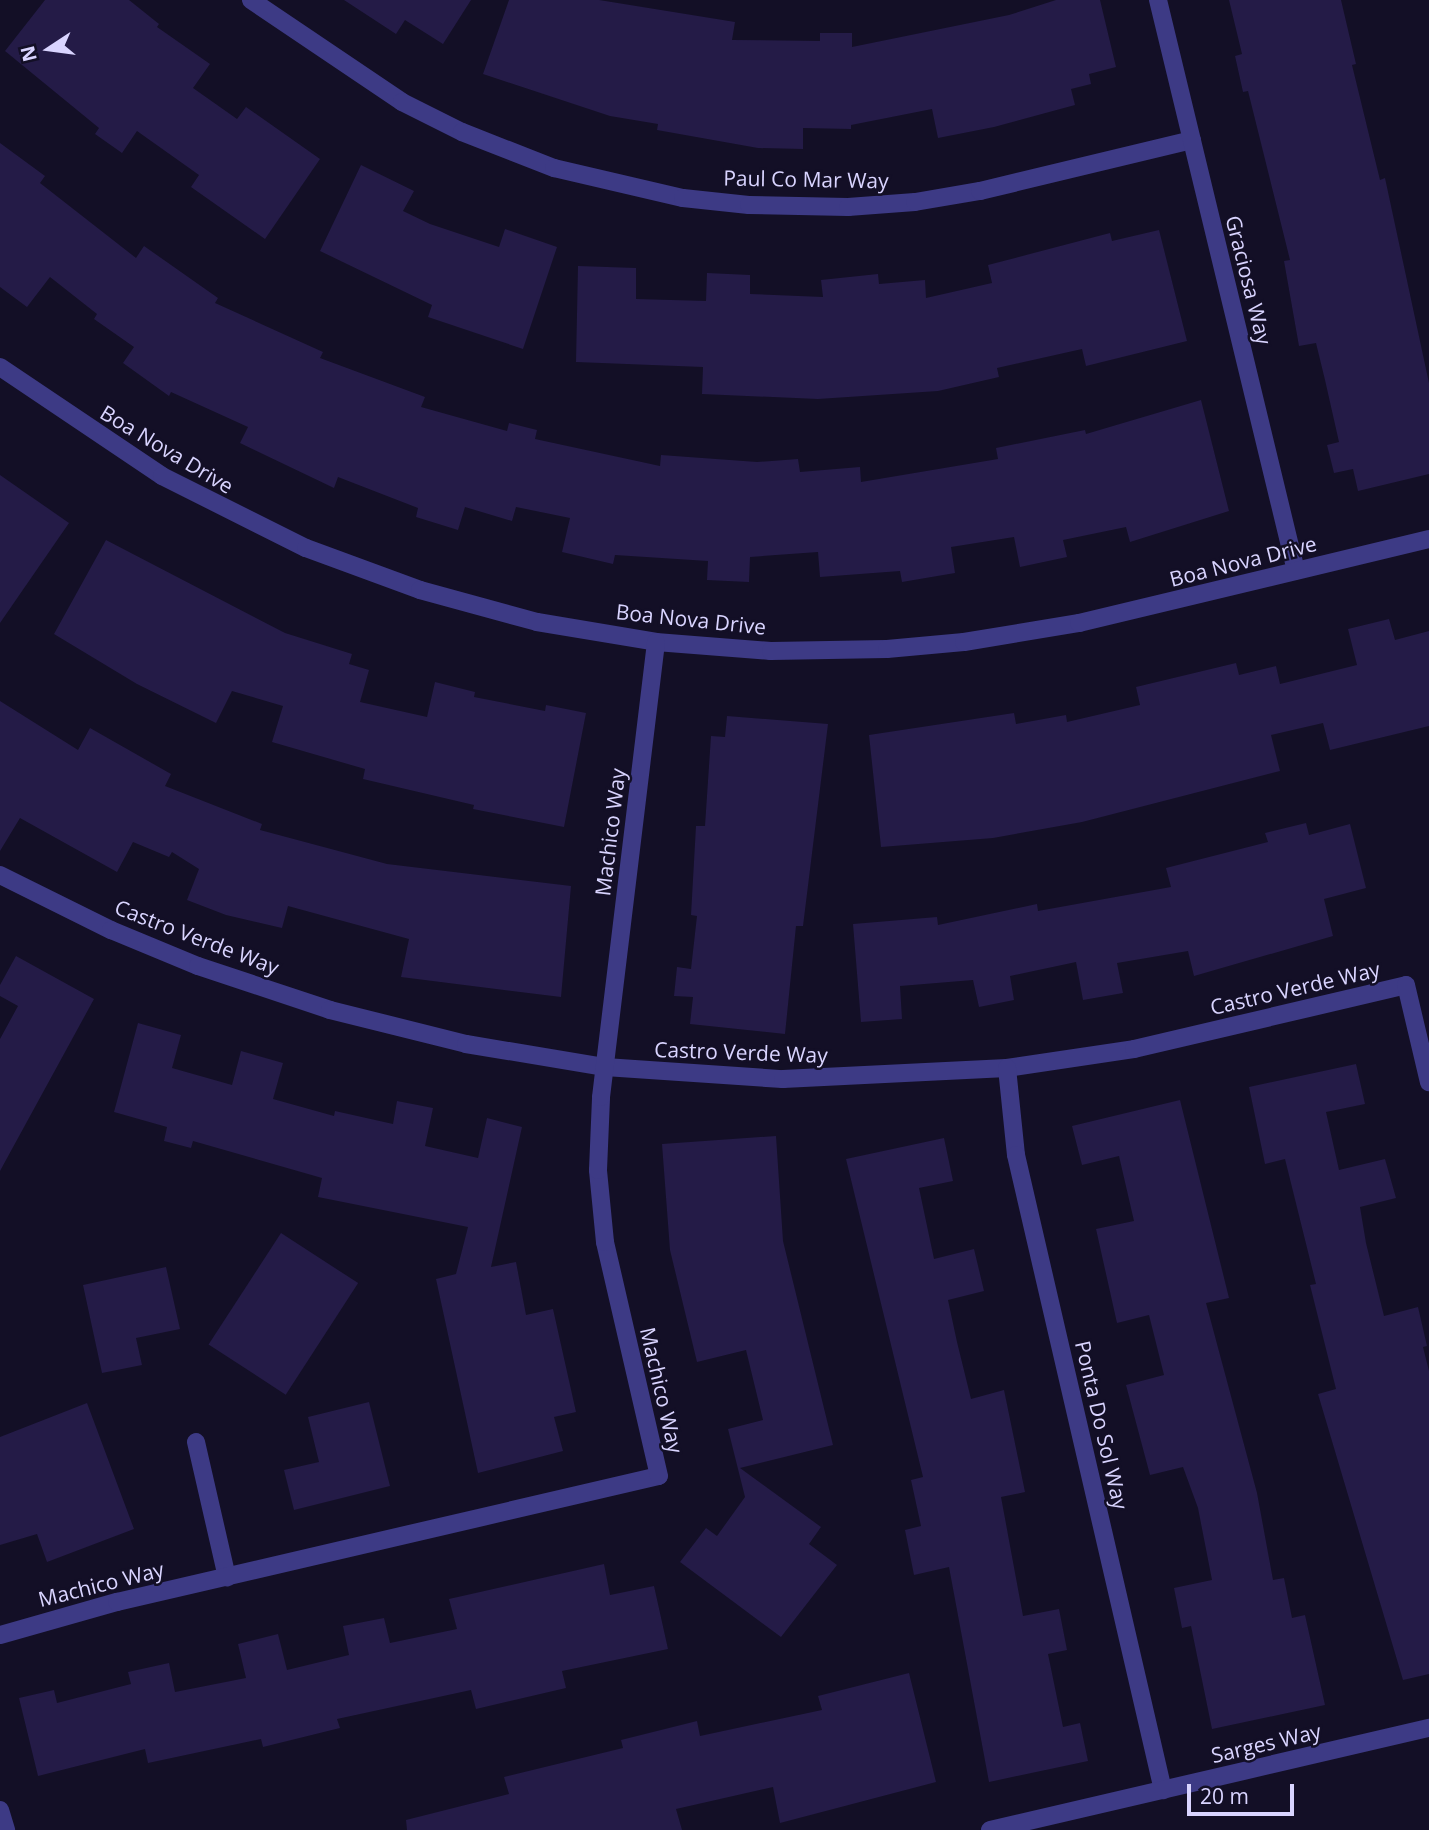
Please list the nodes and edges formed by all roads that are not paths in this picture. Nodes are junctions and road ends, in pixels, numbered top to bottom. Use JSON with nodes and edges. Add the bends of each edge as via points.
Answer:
{"nodes":[{"id":1,"x":251,"y":0,"type":"edge"},
{"id":2,"x":1158,"y":0,"type":"edge"},
{"id":3,"x":1192,"y":140,"type":"junction"},
{"id":4,"x":0,"y":367,"type":"edge"},
{"id":5,"x":1429,"y":539,"type":"edge"},
{"id":6,"x":1296,"y":571,"type":"junction"},
{"id":7,"x":656,"y":642,"type":"junction"},
{"id":8,"x":0,"y":874,"type":"edge"},
{"id":9,"x":605,"y":1067,"type":"junction"},
{"id":10,"x":1007,"y":1068,"type":"junction"},
{"id":11,"x":1429,"y":1082,"type":"edge"},
{"id":12,"x":196,"y":1442,"type":"dead end"},
{"id":13,"x":227,"y":1577,"type":"junction"},
{"id":14,"x":0,"y":1635,"type":"edge"},
{"id":15,"x":1429,"y":1728,"type":"edge"},
{"id":16,"x":1163,"y":1790,"type":"junction"},
{"id":17,"x":0,"y":1810,"type":"edge"},
{"id":18,"x":6,"y":1830,"type":"edge"},
{"id":19,"x":990,"y":1830,"type":"edge"}],
"edges":[{"from":1,"to":3,"type":"street","name":"Paul Co Mar Way","via":[[402,102],[462,132],[554,167],[683,198],[836,207],[915,202]]},
{"from":2,"to":3,"type":"street","name":"Graciosa Way"},
{"from":3,"to":6,"type":"street","name":"Graciosa Way"},
{"from":4,"to":7,"type":"street","name":"Boa Nova Drive","via":[[162,476],[306,548],[420,590],[537,622]]},
{"from":5,"to":6,"type":"street","name":"Boa Nova Drive"},
{"from":6,"to":7,"type":"street","name":"Boa Nova Drive","via":[[1079,623],[964,642],[771,651]]},
{"from":7,"to":9,"type":"street","name":"Machico Way"},
{"from":8,"to":9,"type":"street","name":"Castro Verde Way","via":[[185,960],[330,1010],[466,1044]]},
{"from":9,"to":10,"type":"street","name":"Castro Verde Way","via":[[783,1079],[917,1076]]},
{"from":9,"to":13,"type":"street","name":"Machico Way","via":[[597,1170],[605,1242],[659,1476]]},
{"from":10,"to":11,"type":"street","name":"Castro Verde Way","via":[[1134,1049],[1406,985]]},
{"from":10,"to":16,"type":"street","name":"Ponta Do Sol Way","via":[[1016,1155]]},
{"from":12,"to":13,"type":"street"},
{"from":13,"to":14,"type":"street","name":"Machico Way"},
{"from":15,"to":16,"type":"street","name":"Sarges Way"},
{"from":16,"to":19,"type":"street","name":"Sarges Way"},
{"from":17,"to":18,"type":"street"}]}
